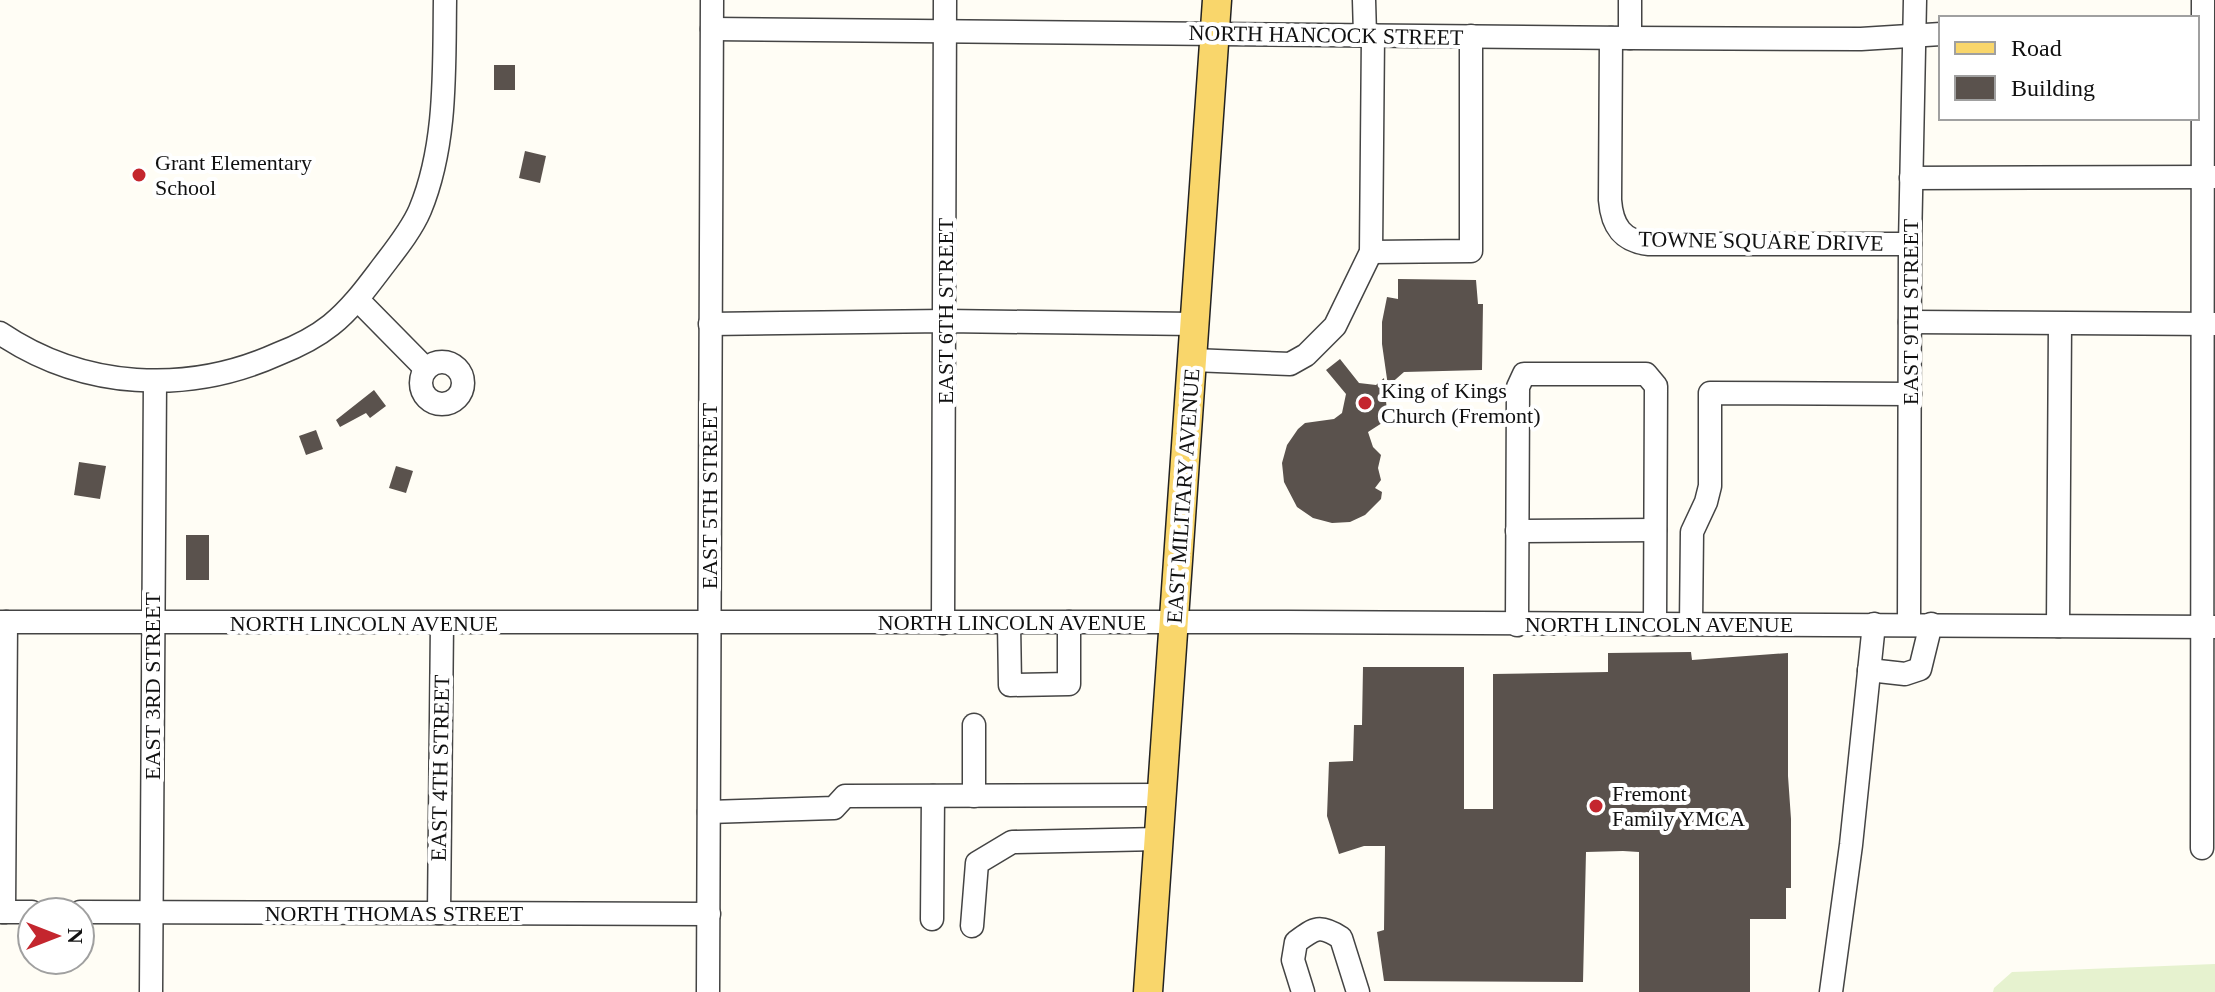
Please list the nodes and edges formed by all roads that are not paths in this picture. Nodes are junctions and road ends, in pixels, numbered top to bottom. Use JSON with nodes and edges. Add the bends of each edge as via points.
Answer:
{"nodes":[{"id":1,"x":445,"y":0,"type":"edge"},
{"id":2,"x":712,"y":0,"type":"edge"},
{"id":3,"x":945,"y":0,"type":"edge"},
{"id":4,"x":1217,"y":0,"type":"edge"},
{"id":5,"x":1364,"y":0,"type":"edge"},
{"id":6,"x":1630,"y":0,"type":"edge"},
{"id":7,"x":1915,"y":0,"type":"edge"},
{"id":8,"x":2203,"y":0,"type":"edge"},
{"id":9,"x":712,"y":29,"type":"junction"},
{"id":10,"x":944,"y":30,"type":"junction"},
{"id":11,"x":2205,"y":32,"type":"edge"},
{"id":12,"x":1214,"y":33,"type":"junction"},
{"id":13,"x":1939,"y":34,"type":"edge"},
{"id":14,"x":1369,"y":35,"type":"junction"},
{"id":15,"x":1471,"y":36,"type":"junction"},
{"id":16,"x":1915,"y":37,"type":"junction"},
{"id":17,"x":1620,"y":38,"type":"junction"},
{"id":18,"x":2209,"y":177,"type":"edge"},
{"id":19,"x":1911,"y":178,"type":"junction"},
{"id":20,"x":1910,"y":244,"type":"junction"},
{"id":21,"x":1371,"y":252,"type":"junction"},
{"id":22,"x":358,"y":300,"type":"junction"},
{"id":23,"x":945,"y":321,"type":"junction"},
{"id":24,"x":1910,"y":322,"type":"junction"},
{"id":25,"x":710,"y":324,"type":"junction"},
{"id":26,"x":1195,"y":324,"type":"junction"},
{"id":27,"x":2060,"y":324,"type":"junction"},
{"id":28,"x":2210,"y":324,"type":"edge"},
{"id":29,"x":0,"y":333,"type":"edge"},
{"id":30,"x":1193,"y":360,"type":"junction"},
{"id":31,"x":426,"y":369,"type":"dead end"},
{"id":32,"x":155,"y":381,"type":"junction"},
{"id":33,"x":1910,"y":394,"type":"junction"},
{"id":34,"x":1655,"y":530,"type":"junction"},
{"id":35,"x":1517,"y":531,"type":"junction"},
{"id":36,"x":3,"y":622,"type":"edge"},
{"id":37,"x":153,"y":622,"type":"junction"},
{"id":38,"x":1069,"y":622,"type":"junction"},
{"id":39,"x":1175,"y":622,"type":"junction"},
{"id":40,"x":442,"y":623,"type":"junction"},
{"id":41,"x":709,"y":623,"type":"junction"},
{"id":42,"x":943,"y":623,"type":"junction"},
{"id":43,"x":1009,"y":623,"type":"junction"},
{"id":44,"x":1655,"y":624,"type":"junction"},
{"id":45,"x":1691,"y":624,"type":"junction"},
{"id":46,"x":1874,"y":624,"type":"junction"},
{"id":47,"x":1920,"y":624,"type":"junction"},
{"id":48,"x":1517,"y":625,"type":"junction"},
{"id":49,"x":2058,"y":626,"type":"junction"},
{"id":50,"x":2209,"y":627,"type":"edge"},
{"id":51,"x":1869,"y":670,"type":"junction"},
{"id":52,"x":974,"y":725,"type":"dead end"},
{"id":53,"x":1162,"y":795,"type":"junction"},
{"id":54,"x":933,"y":796,"type":"junction"},
{"id":55,"x":974,"y":796,"type":"junction"},
{"id":56,"x":709,"y":812,"type":"junction"},
{"id":57,"x":1159,"y":839,"type":"junction"},
{"id":58,"x":2202,"y":848,"type":"dead end"},
{"id":59,"x":2,"y":912,"type":"edge"},
{"id":60,"x":96,"y":912,"type":"edge"},
{"id":61,"x":151,"y":912,"type":"junction"},
{"id":62,"x":439,"y":913,"type":"junction"},
{"id":63,"x":709,"y":914,"type":"junction"},
{"id":64,"x":932,"y":919,"type":"dead end"},
{"id":65,"x":972,"y":926,"type":"dead end"},
{"id":66,"x":151,"y":992,"type":"edge"},
{"id":67,"x":708,"y":992,"type":"edge"},
{"id":68,"x":1148,"y":992,"type":"edge"},
{"id":69,"x":1303,"y":992,"type":"edge"},
{"id":70,"x":1358,"y":992,"type":"edge"},
{"id":71,"x":1831,"y":992,"type":"edge"}],
"edges":[{"from":1,"to":22,"type":"street","via":[[434,169],[419,213]]},
{"from":2,"to":9,"type":"street","name":"EAST 5TH STREET"},
{"from":3,"to":10,"type":"street","name":"EAST 6TH STREET"},
{"from":4,"to":12,"type":"main road","name":"EAST MILITARY AVENUE"},
{"from":5,"to":14,"type":"street"},
{"from":6,"to":17,"type":"street"},
{"from":7,"to":16,"type":"street","name":"EAST 9TH STREET"},
{"from":8,"to":11,"type":"street"},
{"from":9,"to":10,"type":"street","name":"NORTH HANCOCK STREET"},
{"from":9,"to":25,"type":"street","name":"EAST 5TH STREET"},
{"from":10,"to":12,"type":"street","name":"NORTH HANCOCK STREET"},
{"from":10,"to":23,"type":"street","name":"EAST 6TH STREET"},
{"from":11,"to":18,"type":"street"},
{"from":12,"to":14,"type":"street","name":"NORTH HANCOCK STREET"},
{"from":12,"to":26,"type":"main road","name":"EAST MILITARY AVENUE"},
{"from":13,"to":16,"type":"street","name":"NORTH HANCOCK STREET"},
{"from":14,"to":15,"type":"street","name":"NORTH HANCOCK STREET"},
{"from":14,"to":21,"type":"street"},
{"from":15,"to":17,"type":"street","name":"NORTH HANCOCK STREET"},
{"from":15,"to":21,"type":"street","via":[[1471,251]]},
{"from":16,"to":17,"type":"street","name":"NORTH HANCOCK STREET"},
{"from":16,"to":19,"type":"street","name":"EAST 9TH STREET"},
{"from":17,"to":20,"type":"street","name":"TOWNE SQUARE DRIVE","via":[[1610,200],[1614,223],[1624,236],[1649,244]]},
{"from":18,"to":19,"type":"street"},
{"from":18,"to":28,"type":"street"},
{"from":19,"to":20,"type":"street","name":"EAST 9TH STREET"},
{"from":20,"to":24,"type":"street","name":"EAST 9TH STREET"},
{"from":21,"to":30,"type":"street","via":[[1335,326],[1306,355],[1290,364]]},
{"from":22,"to":31,"type":"street"},
{"from":22,"to":32,"type":"street","via":[[329,326],[253,366],[199,380]]},
{"from":23,"to":25,"type":"street"},
{"from":23,"to":26,"type":"street"},
{"from":23,"to":42,"type":"street","name":"EAST 6TH STREET"},
{"from":24,"to":27,"type":"street"},
{"from":24,"to":33,"type":"street","name":"EAST 9TH STREET"},
{"from":25,"to":41,"type":"street","name":"EAST 5TH STREET"},
{"from":26,"to":30,"type":"main road","name":"EAST MILITARY AVENUE"},
{"from":27,"to":28,"type":"street"},
{"from":27,"to":49,"type":"street"},
{"from":28,"to":50,"type":"street"},
{"from":29,"to":32,"type":"street","via":[[57,365]]},
{"from":30,"to":39,"type":"main road","name":"EAST MILITARY AVENUE"},
{"from":32,"to":37,"type":"street","name":"EAST 3RD STREET"},
{"from":33,"to":45,"type":"street","via":[[1710,393],[1710,486],[1692,532]]},
{"from":33,"to":47,"type":"street","name":"EAST 9TH STREET"},
{"from":34,"to":35,"type":"street"},
{"from":34,"to":35,"type":"street","via":[[1656,386],[1646,374],[1524,374],[1518,387]]},
{"from":34,"to":44,"type":"street"},
{"from":35,"to":48,"type":"street"},
{"from":36,"to":37,"type":"street","name":"NORTH LINCOLN AVENUE"},
{"from":36,"to":59,"type":"street"},
{"from":37,"to":40,"type":"street","name":"NORTH LINCOLN AVENUE"},
{"from":37,"to":61,"type":"street","name":"EAST 3RD STREET"},
{"from":38,"to":39,"type":"street","name":"NORTH LINCOLN AVENUE"},
{"from":38,"to":43,"type":"street","name":"NORTH LINCOLN AVENUE"},
{"from":38,"to":43,"type":"street","via":[[1069,684],[1010,685]]},
{"from":39,"to":48,"type":"street","name":"NORTH LINCOLN AVENUE"},
{"from":39,"to":53,"type":"main road","name":"EAST MILITARY AVENUE"},
{"from":40,"to":41,"type":"street","name":"NORTH LINCOLN AVENUE"},
{"from":40,"to":62,"type":"street","name":"EAST 4TH STREET"},
{"from":41,"to":42,"type":"street","name":"NORTH LINCOLN AVENUE"},
{"from":41,"to":56,"type":"street","name":"EAST 5TH STREET"},
{"from":42,"to":43,"type":"street","name":"NORTH LINCOLN AVENUE"},
{"from":44,"to":45,"type":"street","name":"NORTH LINCOLN AVENUE"},
{"from":44,"to":48,"type":"street","name":"NORTH LINCOLN AVENUE"},
{"from":45,"to":46,"type":"street","name":"NORTH LINCOLN AVENUE"},
{"from":46,"to":47,"type":"street","name":"NORTH LINCOLN AVENUE"},
{"from":46,"to":51,"type":"street"},
{"from":47,"to":49,"type":"street","name":"NORTH LINCOLN AVENUE"},
{"from":47,"to":51,"type":"street","name":"EAST 9TH STREET","via":[[1920,669],[1905,674]]},
{"from":49,"to":50,"type":"street","name":"NORTH LINCOLN AVENUE"},
{"from":50,"to":58,"type":"street"},
{"from":51,"to":71,"type":"street"},
{"from":52,"to":55,"type":"street"},
{"from":53,"to":55,"type":"street"},
{"from":53,"to":57,"type":"main road","name":"EAST MILITARY AVENUE"},
{"from":54,"to":55,"type":"street"},
{"from":54,"to":56,"type":"street","via":[[845,796],[834,808]]},
{"from":54,"to":64,"type":"street"},
{"from":56,"to":63,"type":"street","name":"EAST 5TH STREET"},
{"from":57,"to":65,"type":"street","via":[[1012,842],[977,863]]},
{"from":57,"to":68,"type":"main road","name":"EAST MILITARY AVENUE"},
{"from":60,"to":61,"type":"street","name":"NORTH THOMAS STREET"},
{"from":61,"to":62,"type":"street","name":"NORTH THOMAS STREET"},
{"from":61,"to":66,"type":"street","name":"EAST 3RD STREET"},
{"from":62,"to":63,"type":"street","name":"NORTH THOMAS STREET"},
{"from":63,"to":67,"type":"street","name":"EAST 5TH STREET"},
{"from":69,"to":70,"type":"street","via":[[1293,960],[1296,942],[1313,930],[1327,929],[1341,938]]}]}
